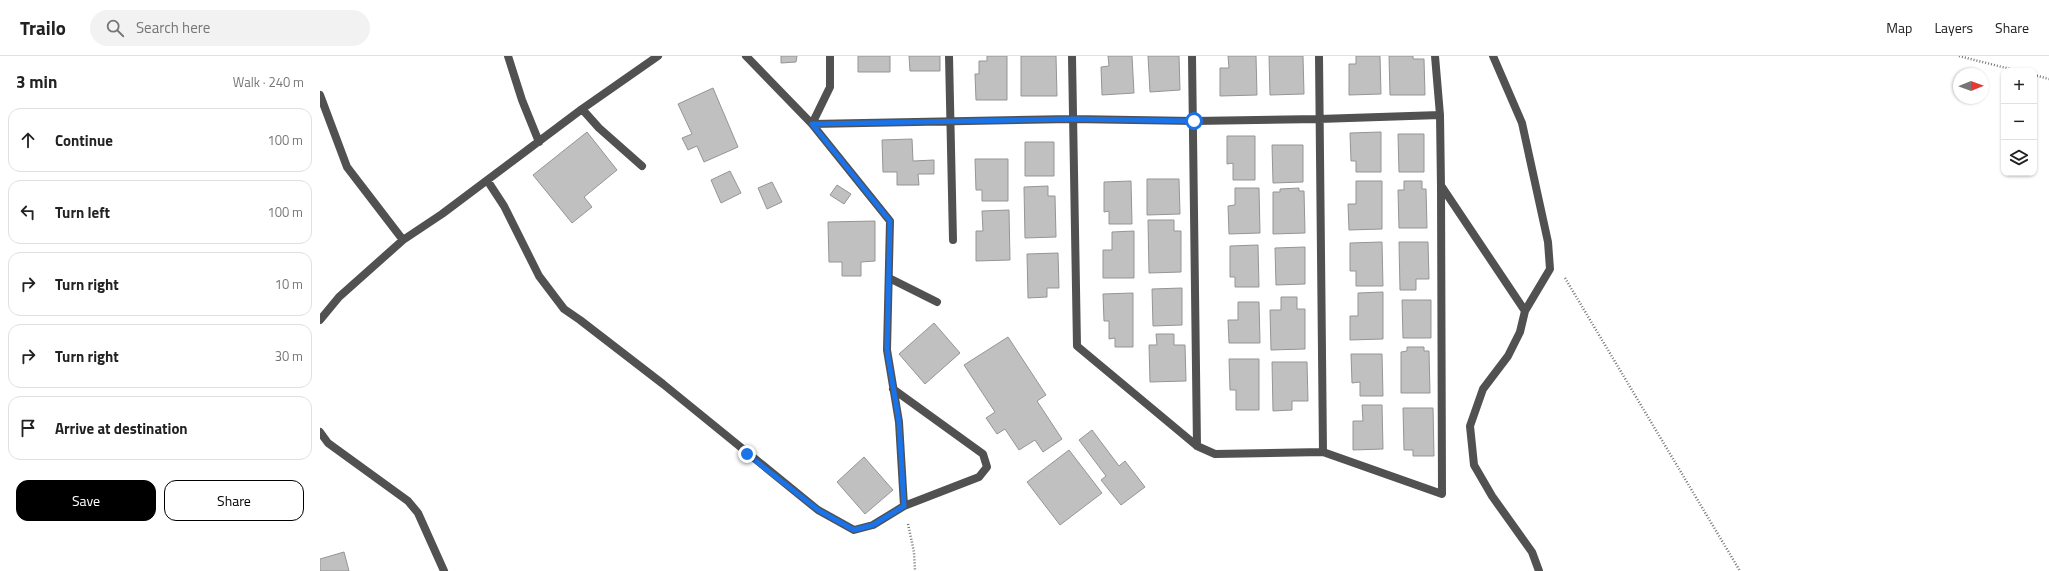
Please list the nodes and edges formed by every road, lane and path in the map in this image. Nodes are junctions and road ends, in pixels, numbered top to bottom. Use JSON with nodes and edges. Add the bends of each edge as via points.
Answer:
{"nodes":[{"id":1,"x":508,"y":56,"type":"edge"},
{"id":2,"x":658,"y":56,"type":"edge"},
{"id":3,"x":746,"y":56,"type":"edge"},
{"id":4,"x":830,"y":56,"type":"edge"},
{"id":5,"x":949,"y":56,"type":"edge"},
{"id":6,"x":1072,"y":56,"type":"edge"},
{"id":7,"x":1192,"y":56,"type":"edge"},
{"id":8,"x":1319,"y":56,"type":"edge"},
{"id":9,"x":1435,"y":56,"type":"edge"},
{"id":10,"x":1493,"y":56,"type":"edge"},
{"id":11,"x":1960,"y":56,"type":"edge"},
{"id":12,"x":2006,"y":68,"type":"edge"},
{"id":13,"x":2037,"y":76,"type":"edge"},
{"id":14,"x":2049,"y":79,"type":"edge"},
{"id":15,"x":320,"y":95,"type":"edge"},
{"id":16,"x":582,"y":110,"type":"junction"},
{"id":17,"x":1440,"y":115,"type":"junction"},
{"id":18,"x":1072,"y":119,"type":"junction"},
{"id":19,"x":1319,"y":119,"type":"junction"},
{"id":20,"x":1194,"y":121,"type":"junction"},
{"id":21,"x":949,"y":122,"type":"junction"},
{"id":22,"x":812,"y":124,"type":"junction"},
{"id":23,"x":539,"y":142,"type":"junction"},
{"id":24,"x":642,"y":166,"type":"dead end"},
{"id":25,"x":487,"y":180,"type":"junction"},
{"id":26,"x":1442,"y":186,"type":"junction"},
{"id":27,"x":403,"y":240,"type":"junction"},
{"id":28,"x":953,"y":240,"type":"dead end"},
{"id":29,"x":1550,"y":256,"type":"junction"},
{"id":30,"x":889,"y":278,"type":"junction"},
{"id":31,"x":937,"y":302,"type":"dead end"},
{"id":32,"x":1525,"y":311,"type":"junction"},
{"id":33,"x":320,"y":320,"type":"edge"},
{"id":34,"x":893,"y":389,"type":"junction"},
{"id":35,"x":320,"y":432,"type":"edge"},
{"id":36,"x":1197,"y":446,"type":"junction"},
{"id":37,"x":1323,"y":452,"type":"junction"},
{"id":38,"x":904,"y":506,"type":"junction"},
{"id":39,"x":444,"y":571,"type":"edge"},
{"id":40,"x":915,"y":571,"type":"edge"},
{"id":41,"x":1539,"y":571,"type":"edge"},
{"id":42,"x":1740,"y":571,"type":"edge"}],
"edges":[{"from":1,"to":23,"type":"street"},
{"from":2,"to":16,"type":"street"},
{"from":3,"to":22,"type":"street"},
{"from":4,"to":22,"type":"street","via":[[830,87]]},
{"from":5,"to":21,"type":"street"},
{"from":6,"to":18,"type":"street"},
{"from":7,"to":20,"type":"street"},
{"from":8,"to":19,"type":"street"},
{"from":9,"to":17,"type":"street"},
{"from":10,"to":29,"type":"street","via":[[1522,123]]},
{"from":11,"to":12,"type":"path"},
{"from":13,"to":14,"type":"path"},
{"from":15,"to":27,"type":"street","via":[[347,167]]},
{"from":16,"to":23,"type":"street"},
{"from":16,"to":24,"type":"street"},
{"from":17,"to":19,"type":"street"},
{"from":17,"to":26,"type":"street"},
{"from":18,"to":20,"type":"street"},
{"from":18,"to":21,"type":"street"},
{"from":18,"to":36,"type":"street","via":[[1077,346]]},
{"from":19,"to":20,"type":"street"},
{"from":19,"to":37,"type":"street"},
{"from":20,"to":36,"type":"street"},
{"from":21,"to":22,"type":"street"},
{"from":21,"to":28,"type":"street"},
{"from":22,"to":30,"type":"street","via":[[890,221]]},
{"from":23,"to":25,"type":"street"},
{"from":25,"to":27,"type":"street"},
{"from":25,"to":38,"type":"street","via":[[504,206],[539,276],[564,309],[663,384],[818,510],[854,530],[873,525]]},
{"from":26,"to":32,"type":"street"},
{"from":26,"to":37,"type":"street","via":[[1442,494]]},
{"from":27,"to":33,"type":"street","via":[[339,297]]},
{"from":29,"to":32,"type":"street","via":[[1550,269]]},
{"from":29,"to":42,"type":"path","via":[[1572,288]]},
{"from":30,"to":31,"type":"street"},
{"from":30,"to":34,"type":"street","via":[[887,350]]},
{"from":32,"to":41,"type":"street","via":[[1520,332],[1508,356],[1483,389],[1470,426],[1474,465],[1492,496],[1532,552]]},
{"from":34,"to":38,"type":"street","via":[[899,422]]},
{"from":34,"to":38,"type":"street","via":[[983,454],[987,467],[980,477]]},
{"from":35,"to":39,"type":"street","via":[[328,443],[408,500],[418,513]]},
{"from":36,"to":37,"type":"street","via":[[1215,454]]},
{"from":38,"to":40,"type":"path","via":[[914,552]]}]}
